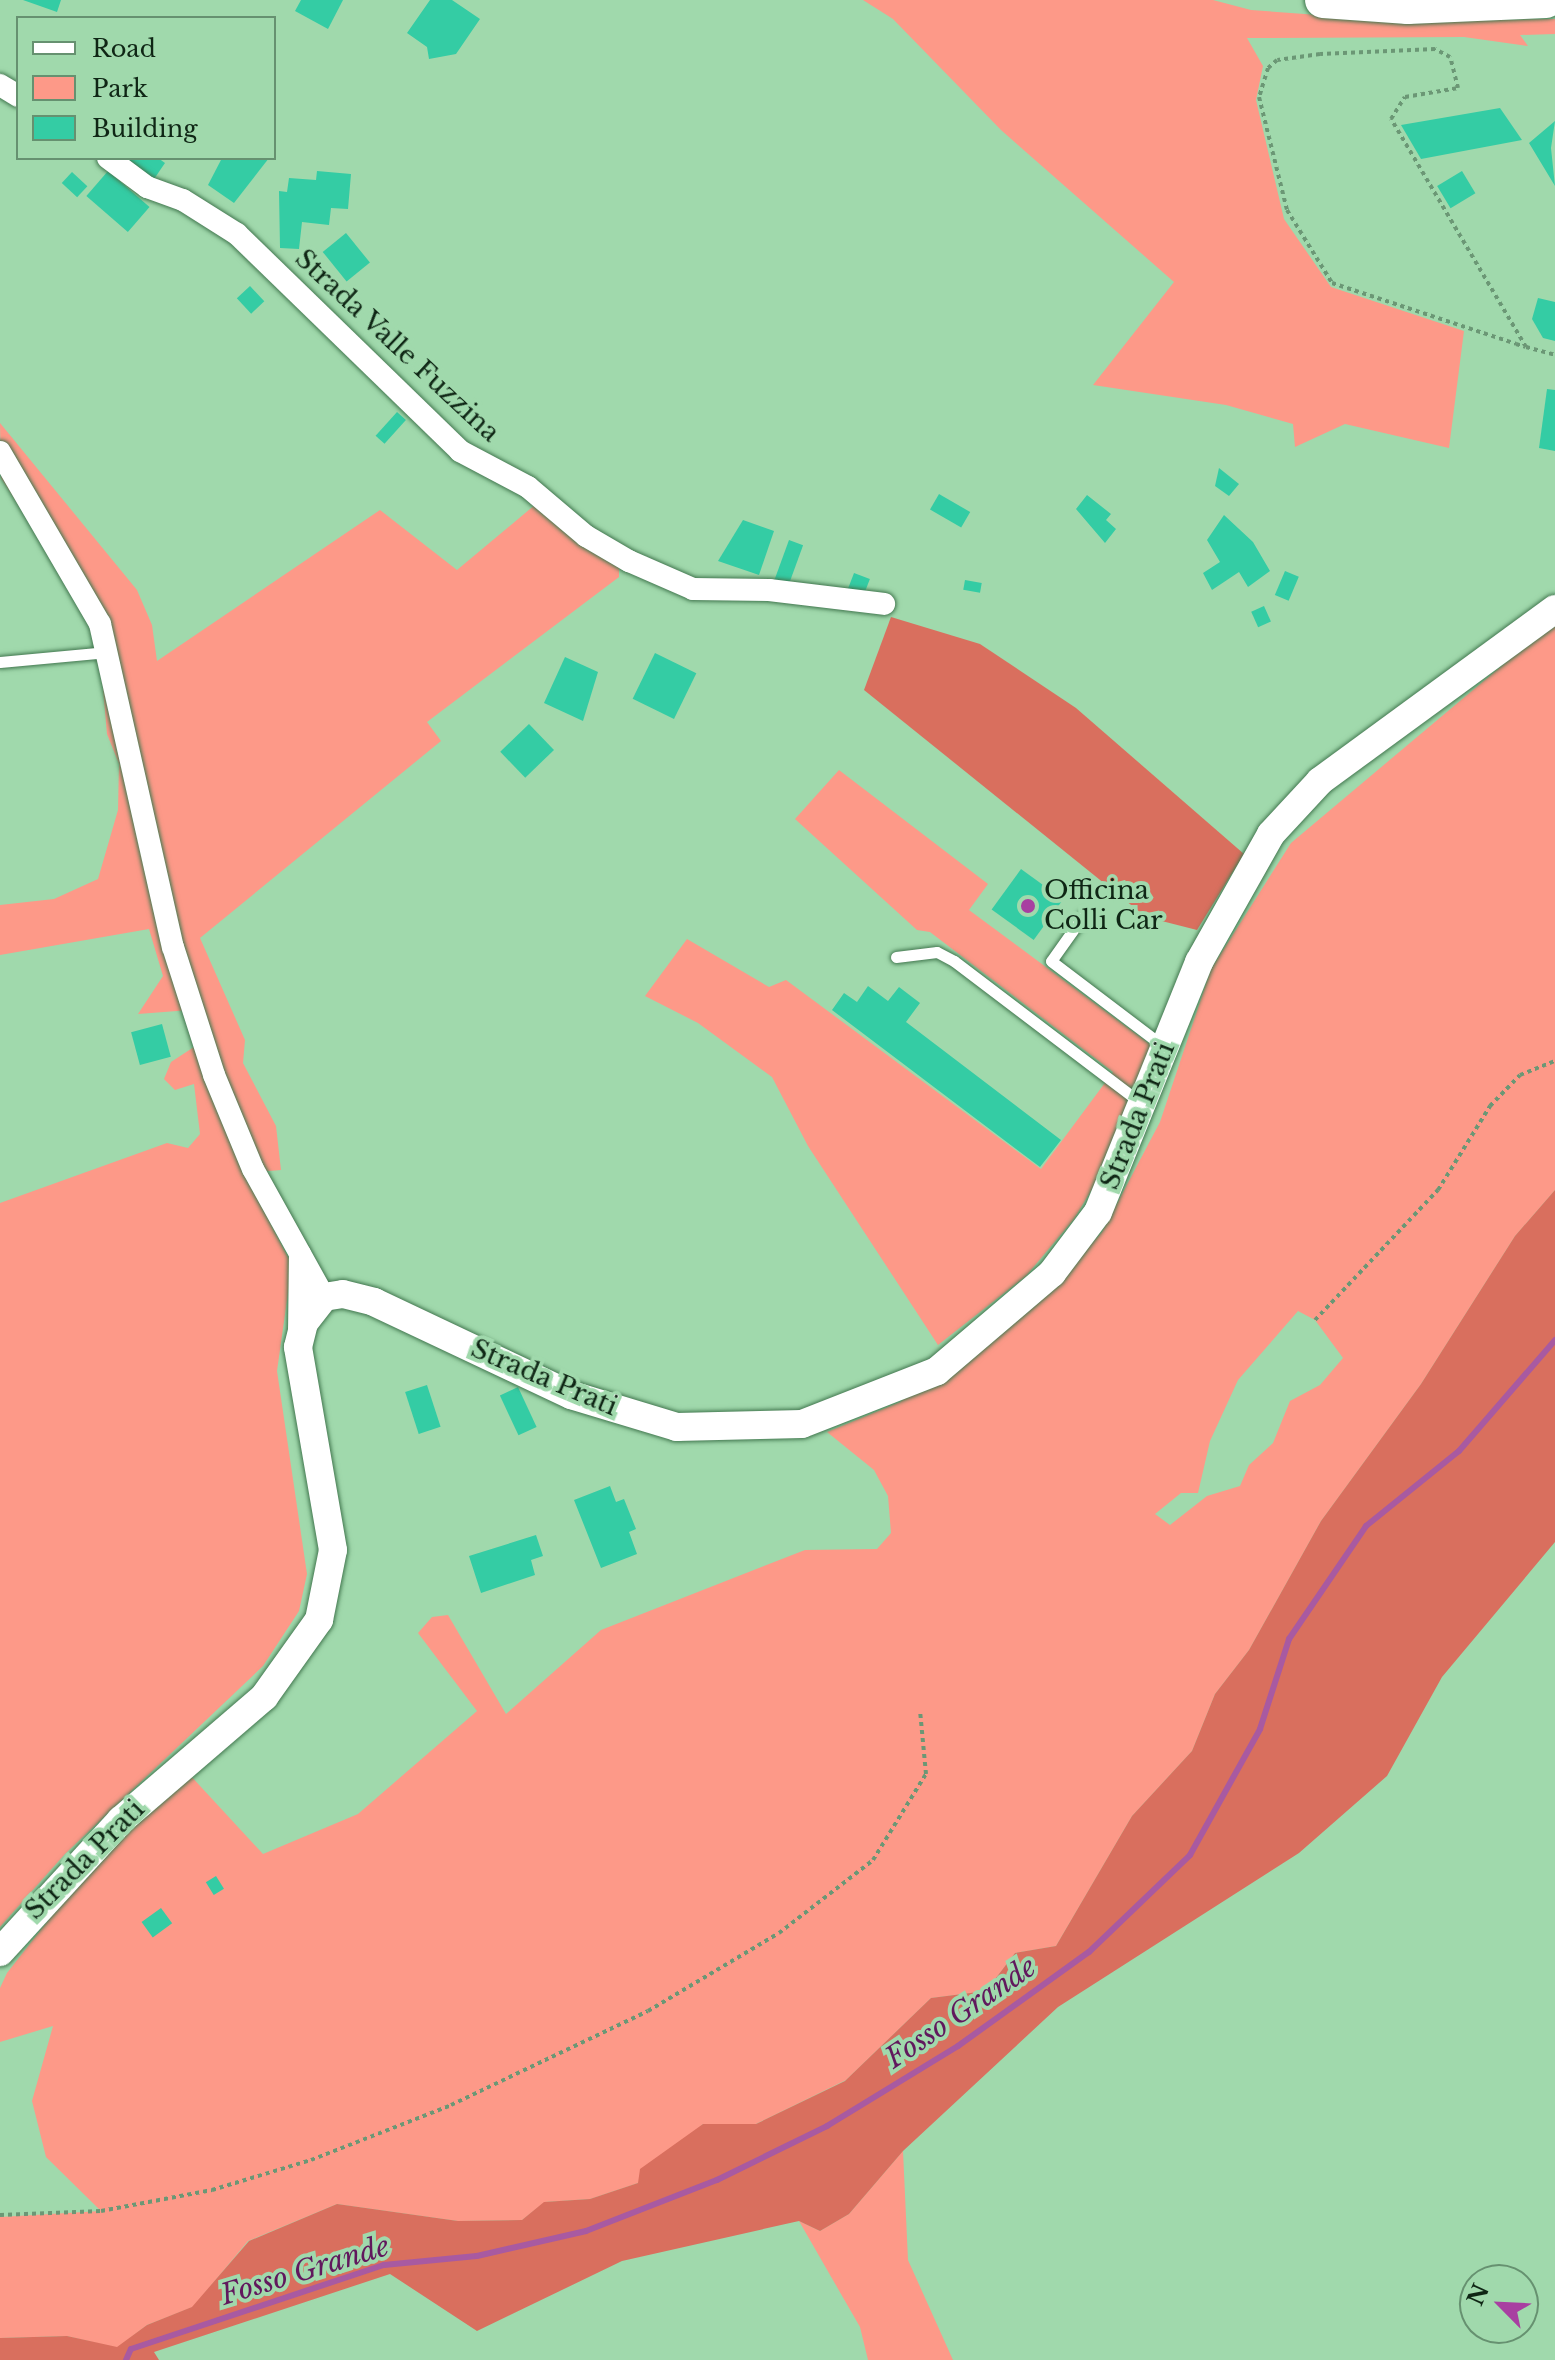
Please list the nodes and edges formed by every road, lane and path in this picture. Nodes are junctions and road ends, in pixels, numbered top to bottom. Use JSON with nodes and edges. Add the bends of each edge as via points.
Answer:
{"nodes":[{"id":1,"x":1323,"y":0,"type":"edge"},
{"id":2,"x":1542,"y":3,"type":"edge"},
{"id":3,"x":111,"y":160,"type":"edge"},
{"id":4,"x":1526,"y":347,"type":"junction"},
{"id":5,"x":1555,"y":355,"type":"edge"},
{"id":6,"x":0,"y":452,"type":"edge"},
{"id":7,"x":884,"y":604,"type":"dead end"},
{"id":8,"x":1555,"y":609,"type":"edge"},
{"id":9,"x":108,"y":652,"type":"junction"},
{"id":10,"x":0,"y":662,"type":"edge"},
{"id":11,"x":1083,"y":916,"type":"dead end"},
{"id":12,"x":896,"y":957,"type":"dead end"},
{"id":13,"x":1166,"y":1049,"type":"junction"},
{"id":14,"x":1555,"y":1061,"type":"edge"},
{"id":15,"x":1145,"y":1105,"type":"junction"},
{"id":16,"x":300,"y":1253,"type":"junction"},
{"id":17,"x":324,"y":1297,"type":"junction"},
{"id":18,"x":374,"y":1302,"type":"junction"},
{"id":19,"x":1315,"y":1320,"type":"dead end"},
{"id":20,"x":299,"y":1334,"type":"junction"},
{"id":21,"x":920,"y":1711,"type":"dead end"},
{"id":22,"x":0,"y":1952,"type":"edge"},
{"id":23,"x":0,"y":2215,"type":"edge"}],
"edges":[{"from":1,"to":2,"type":"highway"},
{"from":3,"to":7,"type":"street","name":"Strada Valle Fuzzina","via":[[147,187],[183,200],[237,234],[460,451],[528,487],[586,536],[629,561],[693,589],[769,590]]},
{"from":4,"to":4,"type":"path","via":[[1391,119],[1405,97],[1458,88],[1450,57],[1435,49],[1320,54],[1277,60],[1268,68],[1259,97],[1287,210],[1332,283]]},
{"from":4,"to":5,"type":"path"},
{"from":6,"to":9,"type":"street","via":[[100,624]]},
{"from":8,"to":13,"type":"street","name":"Strada Prati","via":[[1320,781],[1271,834],[1219,919]]},
{"from":9,"to":10,"type":"lane"},
{"from":9,"to":16,"type":"street","via":[[173,947],[200,1032],[253,1169]]},
{"from":11,"to":13,"type":"lane","via":[[1051,961]]},
{"from":12,"to":15,"type":"lane","via":[[926,951],[954,961]]},
{"from":13,"to":15,"type":"street","name":"Strada Prati"},
{"from":14,"to":19,"type":"path","via":[[1520,1075],[1490,1106],[1438,1190]]},
{"from":15,"to":18,"type":"street","name":"Strada Prati","via":[[1098,1212],[1052,1273],[937,1371],[837,1415],[763,1430],[677,1427],[571,1395]]},
{"from":16,"to":17,"type":"street"},
{"from":16,"to":18,"type":"street"},
{"from":16,"to":20,"type":"street"},
{"from":17,"to":18,"type":"street","name":"Strada Prati","via":[[343,1294]]},
{"from":17,"to":20,"type":"street"},
{"from":20,"to":22,"type":"street","name":"Strada Prati","via":[[333,1550],[319,1620],[264,1697],[121,1820]]},
{"from":21,"to":23,"type":"path","via":[[926,1774],[873,1860],[779,1933],[648,2011],[451,2105],[311,2160],[212,2190],[101,2211]]}]}
